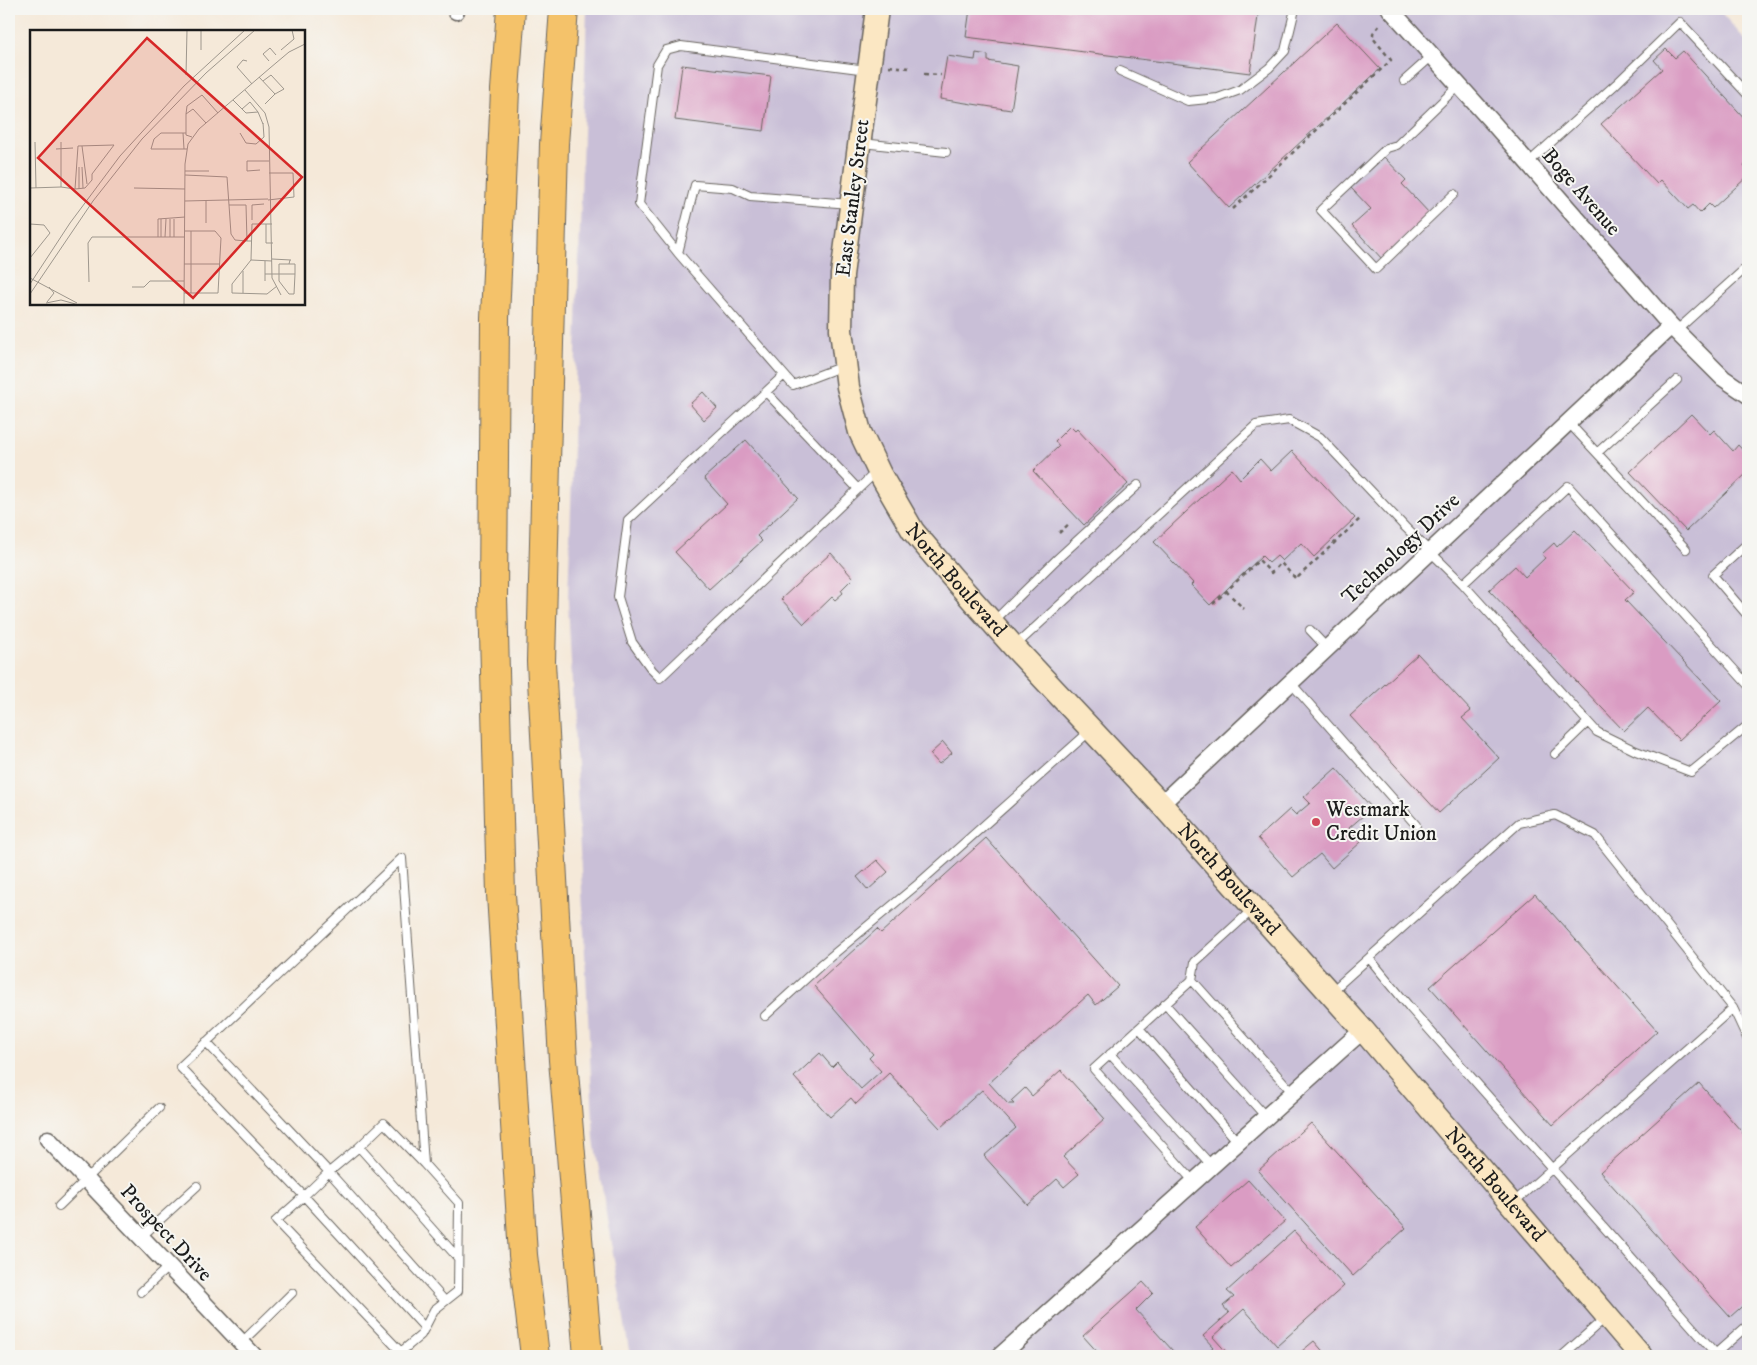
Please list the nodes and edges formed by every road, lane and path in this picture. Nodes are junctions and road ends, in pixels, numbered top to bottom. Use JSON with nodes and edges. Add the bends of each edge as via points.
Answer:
{"nodes":[{"id":1,"x":511,"y":9,"type":"edge"},
{"id":2,"x":564,"y":9,"type":"edge"},
{"id":3,"x":877,"y":9,"type":"edge"},
{"id":4,"x":1296,"y":9,"type":"edge"},
{"id":5,"x":1390,"y":9,"type":"edge"},
{"id":6,"x":1380,"y":25,"type":"dead end"},
{"id":7,"x":1432,"y":56,"type":"junction"},
{"id":8,"x":878,"y":68,"type":"junction"},
{"id":9,"x":909,"y":68,"type":"dead end"},
{"id":10,"x":1120,"y":71,"type":"dead end"},
{"id":11,"x":924,"y":74,"type":"dead end"},
{"id":12,"x":941,"y":75,"type":"dead end"},
{"id":13,"x":1404,"y":81,"type":"dead end"},
{"id":14,"x":1459,"y":85,"type":"junction"},
{"id":15,"x":1748,"y":95,"type":"edge"},
{"id":16,"x":860,"y":143,"type":"junction"},
{"id":17,"x":946,"y":152,"type":"dead end"},
{"id":18,"x":1528,"y":162,"type":"junction"},
{"id":19,"x":1454,"y":194,"type":"dead end"},
{"id":20,"x":852,"y":204,"type":"junction"},
{"id":21,"x":1233,"y":209,"type":"dead end"},
{"id":22,"x":678,"y":253,"type":"junction"},
{"id":23,"x":1748,"y":266,"type":"edge"},
{"id":24,"x":1673,"y":328,"type":"junction"},
{"id":25,"x":784,"y":375,"type":"junction"},
{"id":26,"x":846,"y":376,"type":"junction"},
{"id":27,"x":1677,"y":380,"type":"dead end"},
{"id":28,"x":766,"y":392,"type":"junction"},
{"id":29,"x":1748,"y":395,"type":"edge"},
{"id":30,"x":1568,"y":422,"type":"junction"},
{"id":31,"x":1598,"y":453,"type":"junction"},
{"id":32,"x":878,"y":470,"type":"junction"},
{"id":33,"x":1138,"y":485,"type":"dead end"},
{"id":34,"x":858,"y":489,"type":"junction"},
{"id":35,"x":1362,"y":518,"type":"dead end"},
{"id":36,"x":1070,"y":523,"type":"dead end"},
{"id":37,"x":1059,"y":533,"type":"dead end"},
{"id":38,"x":1748,"y":543,"type":"edge"},
{"id":39,"x":1686,"y":549,"type":"dead end"},
{"id":40,"x":1431,"y":551,"type":"junction"},
{"id":41,"x":1463,"y":584,"type":"junction"},
{"id":42,"x":1226,"y":591,"type":"junction"},
{"id":43,"x":1212,"y":604,"type":"dead end"},
{"id":44,"x":1244,"y":610,"type":"dead end"},
{"id":45,"x":1748,"y":616,"type":"edge"},
{"id":46,"x":992,"y":623,"type":"junction"},
{"id":47,"x":1310,"y":630,"type":"dead end"},
{"id":48,"x":1014,"y":647,"type":"junction"},
{"id":49,"x":1327,"y":648,"type":"junction"},
{"id":50,"x":1290,"y":682,"type":"junction"},
{"id":51,"x":1748,"y":685,"type":"edge"},
{"id":52,"x":1588,"y":722,"type":"junction"},
{"id":53,"x":1748,"y":725,"type":"edge"},
{"id":54,"x":1091,"y":729,"type":"junction"},
{"id":55,"x":1555,"y":754,"type":"dead end"},
{"id":56,"x":1160,"y":804,"type":"junction"},
{"id":57,"x":1416,"y":825,"type":"dead end"},
{"id":58,"x":1253,"y":909,"type":"junction"},
{"id":59,"x":1369,"y":958,"type":"junction"},
{"id":60,"x":1192,"y":980,"type":"junction"},
{"id":61,"x":1330,"y":993,"type":"junction"},
{"id":62,"x":1166,"y":1004,"type":"junction"},
{"id":63,"x":1733,"y":1008,"type":"junction"},
{"id":64,"x":765,"y":1016,"type":"dead end"},
{"id":65,"x":1140,"y":1028,"type":"junction"},
{"id":66,"x":1363,"y":1030,"type":"junction"},
{"id":67,"x":1748,"y":1040,"type":"edge"},
{"id":68,"x":206,"y":1042,"type":"junction"},
{"id":69,"x":1110,"y":1054,"type":"junction"},
{"id":70,"x":1294,"y":1092,"type":"junction"},
{"id":71,"x":159,"y":1108,"type":"dead end"},
{"id":72,"x":1266,"y":1117,"type":"junction"},
{"id":73,"x":48,"y":1139,"type":"dead end"},
{"id":74,"x":1238,"y":1142,"type":"junction"},
{"id":75,"x":359,"y":1146,"type":"junction"},
{"id":76,"x":424,"y":1164,"type":"junction"},
{"id":77,"x":1212,"y":1166,"type":"junction"},
{"id":78,"x":1553,"y":1169,"type":"junction"},
{"id":79,"x":329,"y":1172,"type":"junction"},
{"id":80,"x":86,"y":1179,"type":"junction"},
{"id":81,"x":1194,"y":1182,"type":"junction"},
{"id":82,"x":197,"y":1186,"type":"dead end"},
{"id":83,"x":304,"y":1196,"type":"junction"},
{"id":84,"x":1512,"y":1204,"type":"junction"},
{"id":85,"x":59,"y":1206,"type":"dead end"},
{"id":86,"x":141,"y":1237,"type":"junction"},
{"id":87,"x":458,"y":1258,"type":"junction"},
{"id":88,"x":169,"y":1266,"type":"junction"},
{"id":89,"x":141,"y":1292,"type":"dead end"},
{"id":90,"x":292,"y":1293,"type":"dead end"},
{"id":91,"x":445,"y":1301,"type":"junction"},
{"id":92,"x":1607,"y":1317,"type":"junction"},
{"id":93,"x":1748,"y":1325,"type":"edge"},
{"id":94,"x":425,"y":1328,"type":"junction"},
{"id":95,"x":241,"y":1343,"type":"junction"},
{"id":96,"x":398,"y":1354,"type":"edge"},
{"id":97,"x":1715,"y":1355,"type":"edge"},
{"id":98,"x":254,"y":1356,"type":"edge"},
{"id":99,"x":535,"y":1356,"type":"edge"},
{"id":100,"x":588,"y":1356,"type":"edge"},
{"id":101,"x":1000,"y":1356,"type":"edge"},
{"id":102,"x":1562,"y":1356,"type":"edge"},
{"id":103,"x":1641,"y":1356,"type":"edge"}],
"edges":[{"from":1,"to":99,"type":"highway","via":[[495,318],[492,597],[501,894],[523,1255]]},
{"from":2,"to":100,"type":"highway","via":[[554,144],[541,662],[563,1060]]},
{"from":3,"to":8,"type":"street","name":"East Stanley Street"},
{"from":4,"to":10,"type":"lane","via":[[1285,51],[1240,90],[1218,98],[1188,101]]},
{"from":5,"to":7,"type":"street","name":"Boge Avenue"},
{"from":6,"to":21,"type":"path","via":[[1373,38],[1391,60]]},
{"from":7,"to":13,"type":"lane"},
{"from":7,"to":14,"type":"street","name":"Boge Avenue"},
{"from":8,"to":9,"type":"path"},
{"from":8,"to":16,"type":"street","name":"East Stanley Street"},
{"from":8,"to":22,"type":"lane","via":[[681,46],[666,50],[657,65],[638,204]]},
{"from":11,"to":12,"type":"path"},
{"from":14,"to":18,"type":"street","name":"Boge Avenue"},
{"from":14,"to":19,"type":"lane","via":[[1397,145],[1387,148],[1321,210],[1376,270]]},
{"from":15,"to":18,"type":"lane","via":[[1680,22]]},
{"from":16,"to":17,"type":"lane"},
{"from":16,"to":20,"type":"street","name":"East Stanley Street"},
{"from":18,"to":24,"type":"street","name":"Boge Avenue"},
{"from":20,"to":22,"type":"lane","via":[[750,196],[733,188],[695,185]]},
{"from":20,"to":26,"type":"street","name":"East Stanley Street","via":[[842,275],[841,330]]},
{"from":22,"to":25,"type":"lane"},
{"from":23,"to":24,"type":"lane"},
{"from":24,"to":29,"type":"street","name":"Boge Avenue","via":[[1723,378]]},
{"from":24,"to":30,"type":"street","name":"Technology Drive"},
{"from":25,"to":26,"type":"lane","via":[[793,385]]},
{"from":25,"to":28,"type":"lane"},
{"from":26,"to":32,"type":"street","name":"North Boulevard","via":[[860,432]]},
{"from":27,"to":31,"type":"lane"},
{"from":28,"to":34,"type":"lane"},
{"from":28,"to":34,"type":"lane","via":[[628,520],[618,596],[632,642],[652,670],[660,678]]},
{"from":30,"to":31,"type":"lane"},
{"from":30,"to":40,"type":"street","name":"Technology Drive"},
{"from":31,"to":39,"type":"lane"},
{"from":32,"to":34,"type":"lane"},
{"from":32,"to":46,"type":"street","name":"North Boulevard","via":[[913,531]]},
{"from":33,"to":46,"type":"lane"},
{"from":35,"to":42,"type":"path","via":[[1296,580],[1281,563],[1271,573],[1259,560]]},
{"from":36,"to":37,"type":"path"},
{"from":38,"to":45,"type":"lane","via":[[1713,575]]},
{"from":40,"to":41,"type":"lane"},
{"from":40,"to":48,"type":"lane","via":[[1320,437],[1289,420],[1256,425]]},
{"from":40,"to":49,"type":"street","name":"Technology Drive"},
{"from":41,"to":51,"type":"lane","via":[[1568,486]]},
{"from":41,"to":52,"type":"lane"},
{"from":42,"to":43,"type":"path"},
{"from":42,"to":44,"type":"path"},
{"from":46,"to":48,"type":"street","name":"North Boulevard"},
{"from":47,"to":49,"type":"lane"},
{"from":48,"to":54,"type":"street","name":"North Boulevard"},
{"from":49,"to":50,"type":"street","name":"Technology Drive"},
{"from":50,"to":56,"type":"street","name":"Technology Drive"},
{"from":50,"to":57,"type":"lane"},
{"from":52,"to":53,"type":"lane","via":[[1597,732],[1636,751],[1691,772]]},
{"from":52,"to":55,"type":"lane"},
{"from":54,"to":56,"type":"street","name":"North Boulevard"},
{"from":54,"to":64,"type":"lane"},
{"from":56,"to":58,"type":"street","name":"North Boulevard"},
{"from":58,"to":60,"type":"lane","via":[[1195,962]]},
{"from":58,"to":61,"type":"street","name":"North Boulevard"},
{"from":59,"to":61,"type":"lane"},
{"from":59,"to":63,"type":"lane","via":[[1519,822],[1555,815],[1595,836]]},
{"from":59,"to":78,"type":"lane","via":[[1411,1010]]},
{"from":60,"to":62,"type":"lane"},
{"from":60,"to":70,"type":"lane"},
{"from":61,"to":66,"type":"street","name":"North Boulevard"},
{"from":62,"to":65,"type":"lane"},
{"from":62,"to":72,"type":"lane"},
{"from":63,"to":67,"type":"lane"},
{"from":63,"to":78,"type":"lane"},
{"from":65,"to":69,"type":"lane"},
{"from":65,"to":74,"type":"lane"},
{"from":66,"to":70,"type":"street"},
{"from":66,"to":84,"type":"street","name":"North Boulevard"},
{"from":68,"to":76,"type":"lane","via":[[402,858]]},
{"from":68,"to":79,"type":"lane"},
{"from":68,"to":83,"type":"lane","via":[[180,1067]]},
{"from":69,"to":77,"type":"lane"},
{"from":69,"to":81,"type":"lane","via":[[1094,1069]]},
{"from":70,"to":72,"type":"street"},
{"from":71,"to":80,"type":"lane"},
{"from":72,"to":74,"type":"street"},
{"from":73,"to":80,"type":"street","name":"Prospect Drive"},
{"from":74,"to":77,"type":"street"},
{"from":75,"to":76,"type":"lane","via":[[384,1124]]},
{"from":75,"to":79,"type":"lane"},
{"from":75,"to":87,"type":"lane"},
{"from":76,"to":87,"type":"lane","via":[[460,1203]]},
{"from":77,"to":81,"type":"street"},
{"from":78,"to":84,"type":"lane"},
{"from":78,"to":97,"type":"lane"},
{"from":79,"to":83,"type":"lane"},
{"from":79,"to":91,"type":"lane"},
{"from":80,"to":85,"type":"lane"},
{"from":80,"to":86,"type":"street","name":"Prospect Drive"},
{"from":81,"to":101,"type":"street"},
{"from":82,"to":86,"type":"lane"},
{"from":83,"to":94,"type":"lane"},
{"from":83,"to":96,"type":"lane","via":[[276,1220]]},
{"from":84,"to":92,"type":"street","name":"North Boulevard"},
{"from":86,"to":88,"type":"street","name":"Prospect Drive"},
{"from":87,"to":91,"type":"lane","via":[[458,1292]]},
{"from":88,"to":89,"type":"lane"},
{"from":88,"to":95,"type":"street","name":"Prospect Drive"},
{"from":90,"to":95,"type":"lane"},
{"from":91,"to":94,"type":"lane","via":[[434,1310]]},
{"from":92,"to":102,"type":"lane"},
{"from":92,"to":103,"type":"street","name":"North Boulevard"},
{"from":93,"to":97,"type":"lane"},
{"from":94,"to":96,"type":"lane","via":[[422,1335]]},
{"from":95,"to":98,"type":"street","name":"Prospect Drive"}]}
